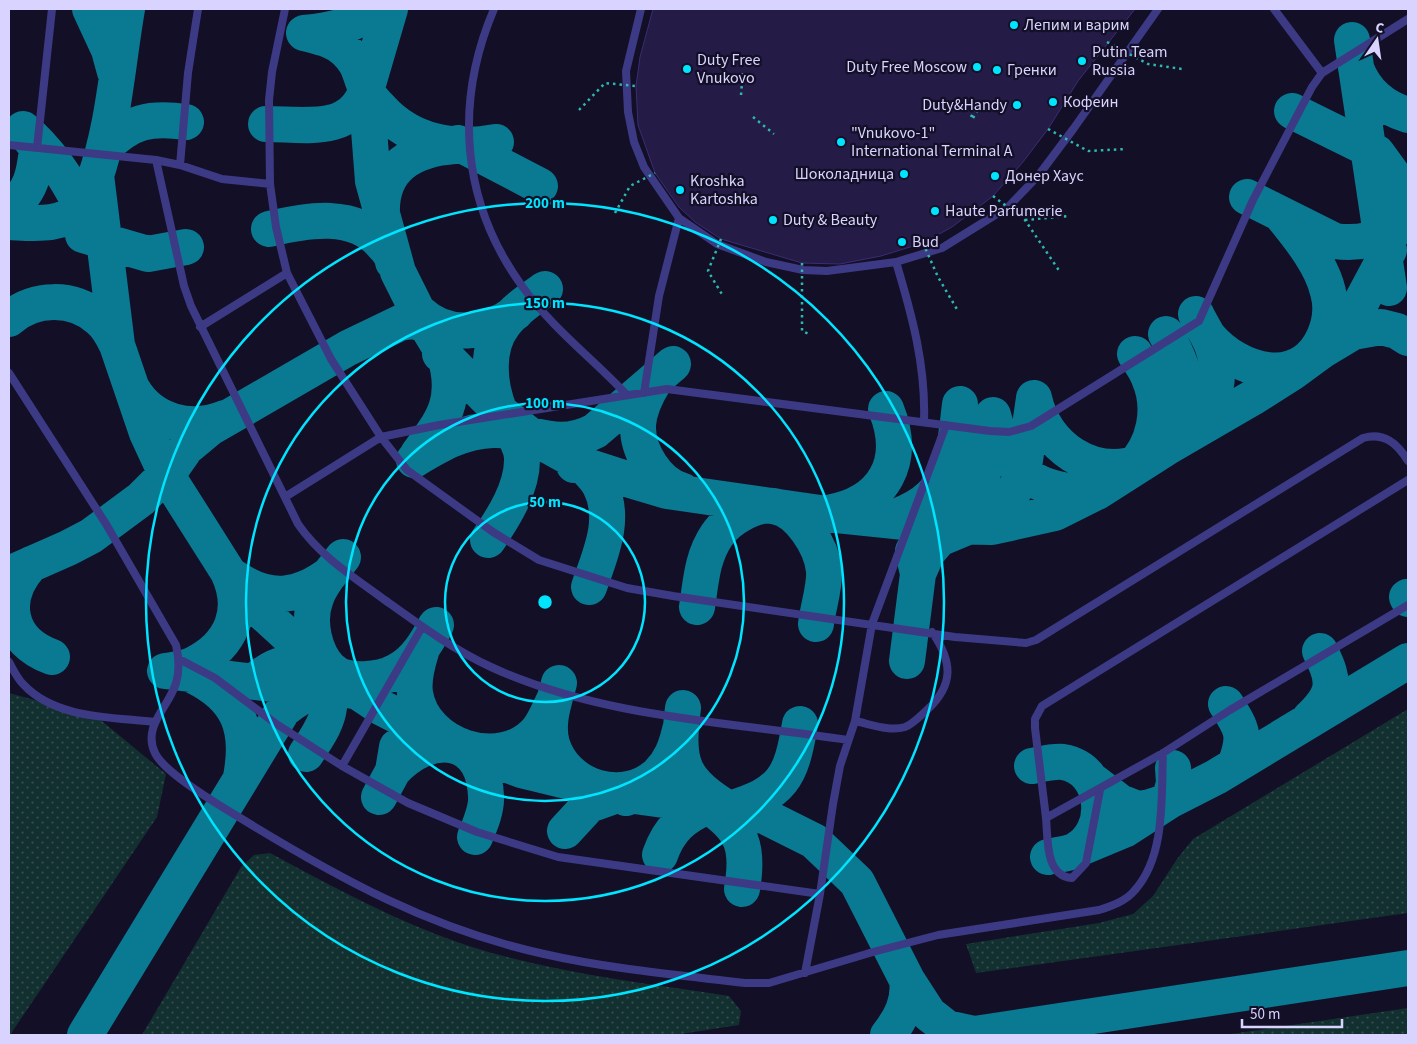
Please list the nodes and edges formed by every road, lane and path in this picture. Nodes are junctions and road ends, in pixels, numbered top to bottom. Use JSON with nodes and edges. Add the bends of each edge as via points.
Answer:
{"nodes":[{"id":1,"x":52,"y":9,"type":"edge"},
{"id":2,"x":198,"y":9,"type":"edge"},
{"id":3,"x":285,"y":9,"type":"edge"},
{"id":4,"x":494,"y":9,"type":"edge"},
{"id":5,"x":641,"y":9,"type":"edge"},
{"id":6,"x":1158,"y":9,"type":"edge"},
{"id":7,"x":1274,"y":9,"type":"edge"},
{"id":8,"x":1408,"y":19,"type":"edge"},
{"id":9,"x":1107,"y":42,"type":"dead end"},
{"id":10,"x":1182,"y":69,"type":"dead end"},
{"id":11,"x":744,"y":70,"type":"dead end"},
{"id":12,"x":1322,"y":73,"type":"junction"},
{"id":13,"x":636,"y":86,"type":"dead end"},
{"id":14,"x":741,"y":95,"type":"dead end"},
{"id":15,"x":980,"y":102,"type":"dead end"},
{"id":16,"x":580,"y":110,"type":"dead end"},
{"id":17,"x":753,"y":117,"type":"dead end"},
{"id":18,"x":972,"y":118,"type":"dead end"},
{"id":19,"x":1048,"y":129,"type":"dead end"},
{"id":20,"x":774,"y":134,"type":"dead end"},
{"id":21,"x":9,"y":145,"type":"edge"},
{"id":22,"x":38,"y":148,"type":"junction"},
{"id":23,"x":1126,"y":148,"type":"dead end"},
{"id":24,"x":156,"y":160,"type":"junction"},
{"id":25,"x":180,"y":165,"type":"junction"},
{"id":26,"x":655,"y":173,"type":"dead end"},
{"id":27,"x":270,"y":184,"type":"junction"},
{"id":28,"x":993,"y":196,"type":"dead end"},
{"id":29,"x":615,"y":213,"type":"dead end"},
{"id":30,"x":1069,"y":216,"type":"dead end"},
{"id":31,"x":679,"y":218,"type":"junction"},
{"id":32,"x":1024,"y":220,"type":"junction"},
{"id":33,"x":722,"y":239,"type":"dead end"},
{"id":34,"x":923,"y":243,"type":"dead end"},
{"id":35,"x":896,"y":262,"type":"junction"},
{"id":36,"x":802,"y":263,"type":"dead end"},
{"id":37,"x":1060,"y":272,"type":"dead end"},
{"id":38,"x":287,"y":273,"type":"junction"},
{"id":39,"x":723,"y":296,"type":"dead end"},
{"id":40,"x":958,"y":311,"type":"dead end"},
{"id":41,"x":200,"y":327,"type":"junction"},
{"id":42,"x":811,"y":334,"type":"dead end"},
{"id":43,"x":9,"y":373,"type":"edge"},
{"id":44,"x":644,"y":393,"type":"junction"},
{"id":45,"x":628,"y":395,"type":"junction"},
{"id":46,"x":924,"y":422,"type":"junction"},
{"id":47,"x":946,"y":425,"type":"junction"},
{"id":48,"x":381,"y":437,"type":"junction"},
{"id":49,"x":1408,"y":461,"type":"edge"},
{"id":50,"x":1408,"y":480,"type":"edge"},
{"id":51,"x":285,"y":497,"type":"junction"},
{"id":52,"x":1408,"y":605,"type":"edge"},
{"id":53,"x":872,"y":624,"type":"junction"},
{"id":54,"x":422,"y":627,"type":"junction"},
{"id":55,"x":932,"y":632,"type":"junction"},
{"id":56,"x":179,"y":659,"type":"junction"},
{"id":57,"x":9,"y":662,"type":"edge"},
{"id":58,"x":855,"y":721,"type":"junction"},
{"id":59,"x":155,"y":722,"type":"junction"},
{"id":60,"x":848,"y":740,"type":"junction"},
{"id":61,"x":1163,"y":753,"type":"junction"},
{"id":62,"x":342,"y":766,"type":"junction"},
{"id":63,"x":1100,"y":790,"type":"junction"},
{"id":64,"x":1046,"y":818,"type":"junction"},
{"id":65,"x":820,"y":894,"type":"junction"},
{"id":66,"x":804,"y":973,"type":"junction"}],
"edges":[{"from":1,"to":22,"type":"lane"},
{"from":2,"to":25,"type":"lane","via":[[188,73]]},
{"from":3,"to":27,"type":"lane","via":[[269,100]]},
{"from":4,"to":45,"type":"lane","via":[[476,58],[468,100],[468,133],[474,174],[488,225],[522,288],[552,322]]},
{"from":5,"to":31,"type":"lane","via":[[626,71],[628,112],[634,142],[644,167]]},
{"from":6,"to":35,"type":"lane","via":[[1038,176],[1008,207],[942,248]]},
{"from":7,"to":12,"type":"lane"},
{"from":8,"to":12,"type":"lane"},
{"from":9,"to":10,"type":"path","bridge":true,"via":[[1148,64]]},
{"from":11,"to":14,"type":"path"},
{"from":12,"to":47,"type":"lane","via":[[1253,200],[1199,321],[1030,426],[1009,432]]},
{"from":13,"to":16,"type":"path","bridge":true,"via":[[605,83]]},
{"from":15,"to":18,"type":"path"},
{"from":17,"to":20,"type":"path"},
{"from":19,"to":23,"type":"path","bridge":true,"via":[[1088,151]]},
{"from":21,"to":22,"type":"lane"},
{"from":22,"to":24,"type":"lane"},
{"from":24,"to":25,"type":"lane"},
{"from":24,"to":41,"type":"lane","via":[[184,286]]},
{"from":25,"to":27,"type":"lane","via":[[222,179]]},
{"from":26,"to":29,"type":"path","bridge":true,"via":[[630,186]]},
{"from":27,"to":38,"type":"lane"},
{"from":28,"to":32,"type":"path","bridge":true},
{"from":30,"to":32,"type":"path"},
{"from":31,"to":35,"type":"lane","via":[[717,244],[766,262],[794,268],[827,271]]},
{"from":31,"to":44,"type":"lane","via":[[659,296]]},
{"from":32,"to":37,"type":"path","bridge":true},
{"from":33,"to":39,"type":"path","bridge":true,"via":[[708,271]]},
{"from":34,"to":40,"type":"path","bridge":true},
{"from":35,"to":46,"type":"lane","via":[[922,361]]},
{"from":36,"to":42,"type":"path","bridge":true,"via":[[802,331]]},
{"from":38,"to":41,"type":"lane"},
{"from":38,"to":48,"type":"lane","via":[[331,359]]},
{"from":41,"to":51,"type":"lane"},
{"from":43,"to":56,"type":"lane","via":[[106,524],[176,645]]},
{"from":44,"to":45,"type":"lane"},
{"from":44,"to":46,"type":"lane","via":[[677,388]]},
{"from":45,"to":48,"type":"lane"},
{"from":46,"to":47,"type":"lane"},
{"from":47,"to":53,"type":"lane"},
{"from":48,"to":51,"type":"lane"},
{"from":48,"to":53,"type":"lane","via":[[407,470],[493,532],[539,560],[627,588]]},
{"from":49,"to":55,"type":"lane","via":[[1390,440],[1376,436],[1362,438],[1036,640],[1017,644]]},
{"from":50,"to":64,"type":"lane","via":[[1042,706],[1035,718],[1035,728]]},
{"from":51,"to":54,"type":"lane","via":[[311,543]]},
{"from":52,"to":61,"type":"lane"},
{"from":53,"to":55,"type":"lane"},
{"from":53,"to":58,"type":"lane"},
{"from":54,"to":60,"type":"lane","via":[[511,676],[598,702]]},
{"from":54,"to":62,"type":"lane"},
{"from":55,"to":58,"type":"lane","via":[[947,665],[947,682],[935,702],[904,727],[883,727]]},
{"from":56,"to":59,"type":"lane","via":[[176,683]]},
{"from":56,"to":62,"type":"lane","via":[[215,678],[275,723]]},
{"from":57,"to":59,"type":"lane","via":[[24,685],[49,702],[93,715]]},
{"from":58,"to":60,"type":"lane"},
{"from":59,"to":66,"type":"lane","via":[[151,742],[155,754],[176,774],[224,808],[315,864],[376,896],[439,923],[544,954],[599,964],[745,983],[770,983]]},
{"from":60,"to":65,"type":"lane","via":[[833,804]]},
{"from":61,"to":63,"type":"lane"},
{"from":61,"to":66,"type":"lane","via":[[1161,806],[1150,864],[1134,892],[1119,903],[1099,910],[938,935]]},
{"from":62,"to":65,"type":"lane","via":[[445,820],[534,851]]},
{"from":63,"to":64,"type":"lane"},
{"from":63,"to":64,"type":"lane","via":[[1086,863],[1072,878],[1061,876],[1052,866]]},
{"from":65,"to":66,"type":"lane"}]}
